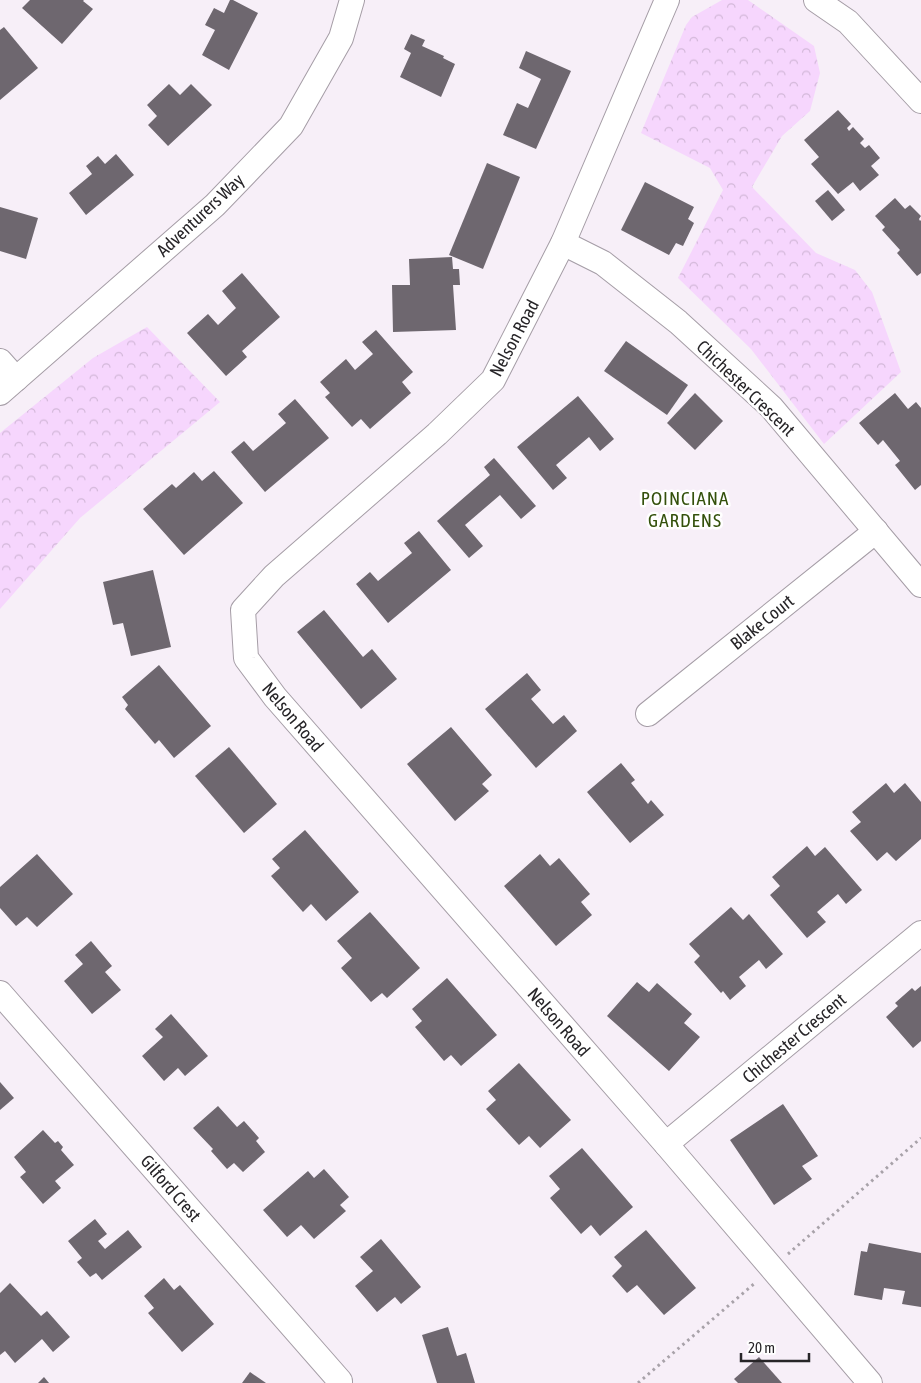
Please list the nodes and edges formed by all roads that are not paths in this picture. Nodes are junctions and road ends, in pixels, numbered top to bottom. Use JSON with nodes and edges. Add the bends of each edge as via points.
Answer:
{"nodes":[{"id":1,"x":352,"y":0,"type":"edge"},
{"id":2,"x":667,"y":0,"type":"edge"},
{"id":3,"x":816,"y":0,"type":"edge"},
{"id":4,"x":921,"y":100,"type":"edge"},
{"id":5,"x":564,"y":243,"type":"junction"},
{"id":6,"x":0,"y":361,"type":"edge"},
{"id":7,"x":8,"y":386,"type":"edge"},
{"id":8,"x":876,"y":531,"type":"junction"},
{"id":9,"x":921,"y":585,"type":"edge"},
{"id":10,"x":648,"y":714,"type":"dead end"},
{"id":11,"x":921,"y":933,"type":"edge"},
{"id":12,"x":0,"y":994,"type":"edge"},
{"id":13,"x":666,"y":1144,"type":"junction"},
{"id":14,"x":340,"y":1383,"type":"edge"},
{"id":15,"x":870,"y":1383,"type":"edge"}],
"edges":[{"from":1,"to":7,"type":"street","name":"Adventurers Way","via":[[341,38],[290,126],[215,204]]},
{"from":2,"to":5,"type":"street","name":"Nelson Road"},
{"from":3,"to":4,"type":"street","via":[[848,22]]},
{"from":5,"to":8,"type":"street","name":"Chichester Crescent","via":[[603,263],[678,322],[771,407]]},
{"from":5,"to":13,"type":"street","name":"Nelson Road","via":[[493,380],[437,434],[274,576],[243,610],[246,658],[275,697]]},
{"from":6,"to":7,"type":"street"},
{"from":8,"to":9,"type":"street","name":"Chichester Crescent"},
{"from":8,"to":10,"type":"street","name":"Blake Court"},
{"from":11,"to":13,"type":"street","name":"Chichester Crescent"},
{"from":12,"to":14,"type":"street","name":"Gilford Crest"},
{"from":13,"to":15,"type":"street","name":"Nelson Road"}]}
